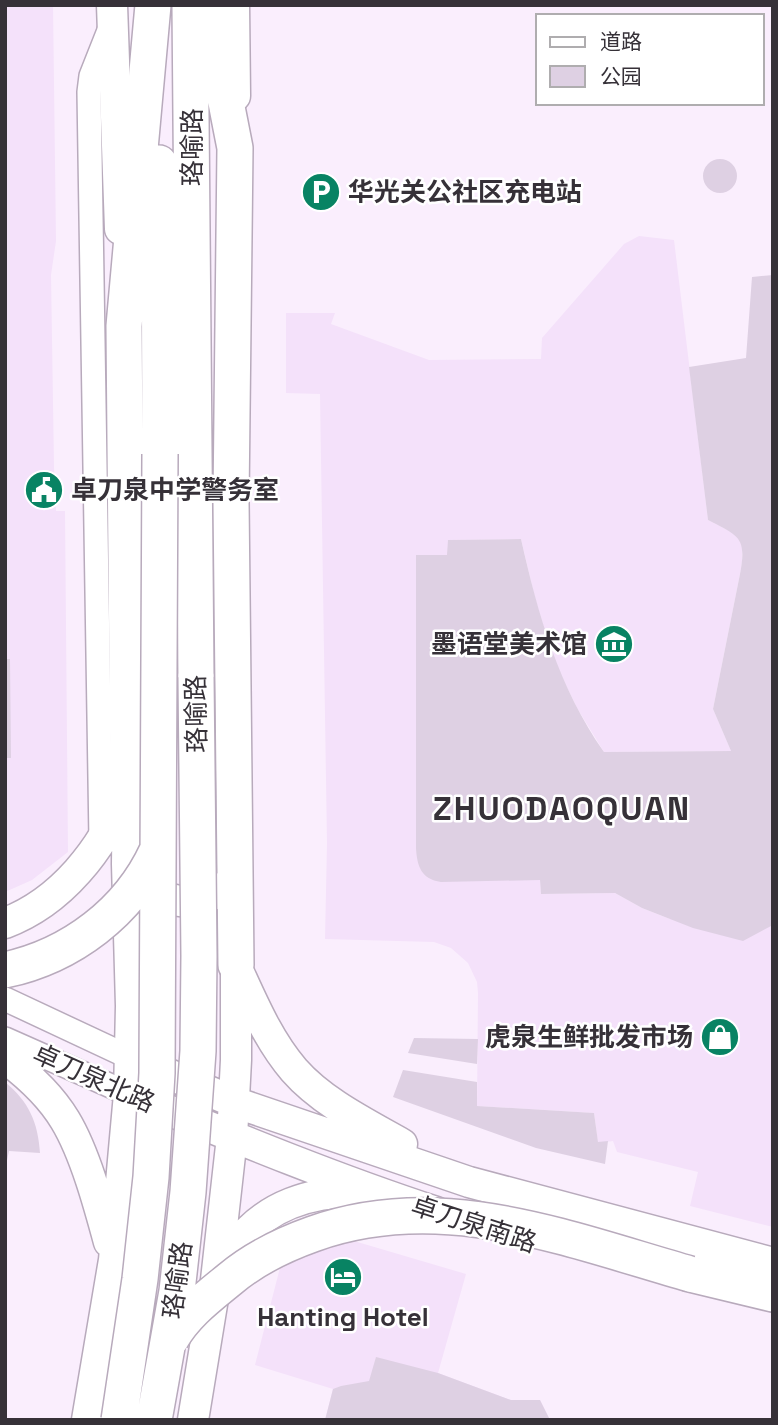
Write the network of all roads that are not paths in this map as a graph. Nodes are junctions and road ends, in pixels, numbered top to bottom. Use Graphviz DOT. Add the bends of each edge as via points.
graph roads {
  1 [pos="153,5"];
  2 [pos="159,5"];
  3 [pos="190,5"];
  4 [pos="207,5"];
  5 [pos="234,5"];
  6 [pos="112,14"];
  7 [pos="235,148"];
  8 [pos="124,327"];
  9 [pos="196,677"];
  10 [pos="128,785"];
  11 [pos="101,842"];
  12 [pos="127,864"];
  13 [pos="236,878"];
  14 [pos="5,923"];
  15 [pos="236,965"];
  16 [pos="5,970"];
  17 [pos="5,999"];
  18 [pos="5,1039"];
  19 [pos="5,1058"];
  20 [pos="131,1058"];
  21 [pos="180,1078"];
  22 [pos="129,1094"];
  23 [pos="234,1102"];
  24 [pos="182,1116"];
  25 [pos="232,1137"];
  26 [pos="469,1182"];
  27 [pos="377,1192"];
  28 [pos="114,1261"];
  29 [pos="773,1263"];
  30 [pos="216,1280"];
  31 [pos="773,1294"];
  32 [pos="773,1310"];
  33 [pos="87,1420"];
  34 [pos="112,1420"];
  35 [pos="119,1420"];
  36 [pos="133,1420"];
  37 [pos="152,1420"];
  38 [pos="193,1420"];
  1 -- 8 [label="highway"];
  2 -- 35 [label="highway, 珞喻路, bridge" via="157,1073 140,1279"];
  3 -- 9 [label="highway, 珞喻路"];
  4 -- 7 [label="highway"];
  5 -- 7 [label="main road"];
  6 -- 8 [label="main road"];
  6 -- 11 [label="street" via="89,92"];
  7 -- 13 [label="highway" via="231,501"];
  8 -- 10 [label="highway"];
  9 -- 16 [label="highway, bridge" via="184,719 173,809 149,869 117,909 85,936 50,956"];
  9 -- 37 [label="highway, 珞喻路, bridge" via="198,1051 177,1291"];
  10 -- 11 [label="main road"];
  10 -- 12 [label="main road"];
  11 -- 14 [label="main road" via="51,897"];
  12 -- 13 [label="main road" via="149,888 179,901 202,900"];
  12 -- 20 [label="main road"];
  13 -- 15 [label="highway"];
  15 -- 23 [label="main road"];
  15 -- 26 [label="main road" via="275,1045 310,1086 369,1126"];
  17 -- 20 [label="street, 卓刀泉北路"];
  18 -- 22 [label="street, 卓刀泉北路"];
  19 -- 28 [label="main road" via="36,1084 65,1120 89,1178"];
  20 -- 21 [label="main road, 卓刀泉北路"];
  20 -- 22 [label="main road"];
  21 -- 23 [label="main road, 卓刀泉南路"];
  22 -- 24 [label="main road, 卓刀泉北路"];
  22 -- 28 [label="main road"];
  23 -- 25 [label="main road"];
  23 -- 26 [label="main road, 卓刀泉南路"];
  24 -- 25 [label="main road, 卓刀泉南路"];
  25 -- 27 [label="main road, 卓刀泉南路"];
  25 -- 30 [label="main road"];
  26 -- 29 [label="main road, 卓刀泉南路"];
  27 -- 30 [label="main road" via="318,1195 266,1215 236,1247"];
  27 -- 32 [label="main road, 卓刀泉南路" via="513,1237"];
  28 -- 33 [label="main road"];
  30 -- 38 [label="main road"];
  31 -- 36 [label="highway, bridge" via="483,1220 446,1215 363,1220 274,1250 197,1306 162,1354"];
  34 -- 37 [label="main road"];
}
